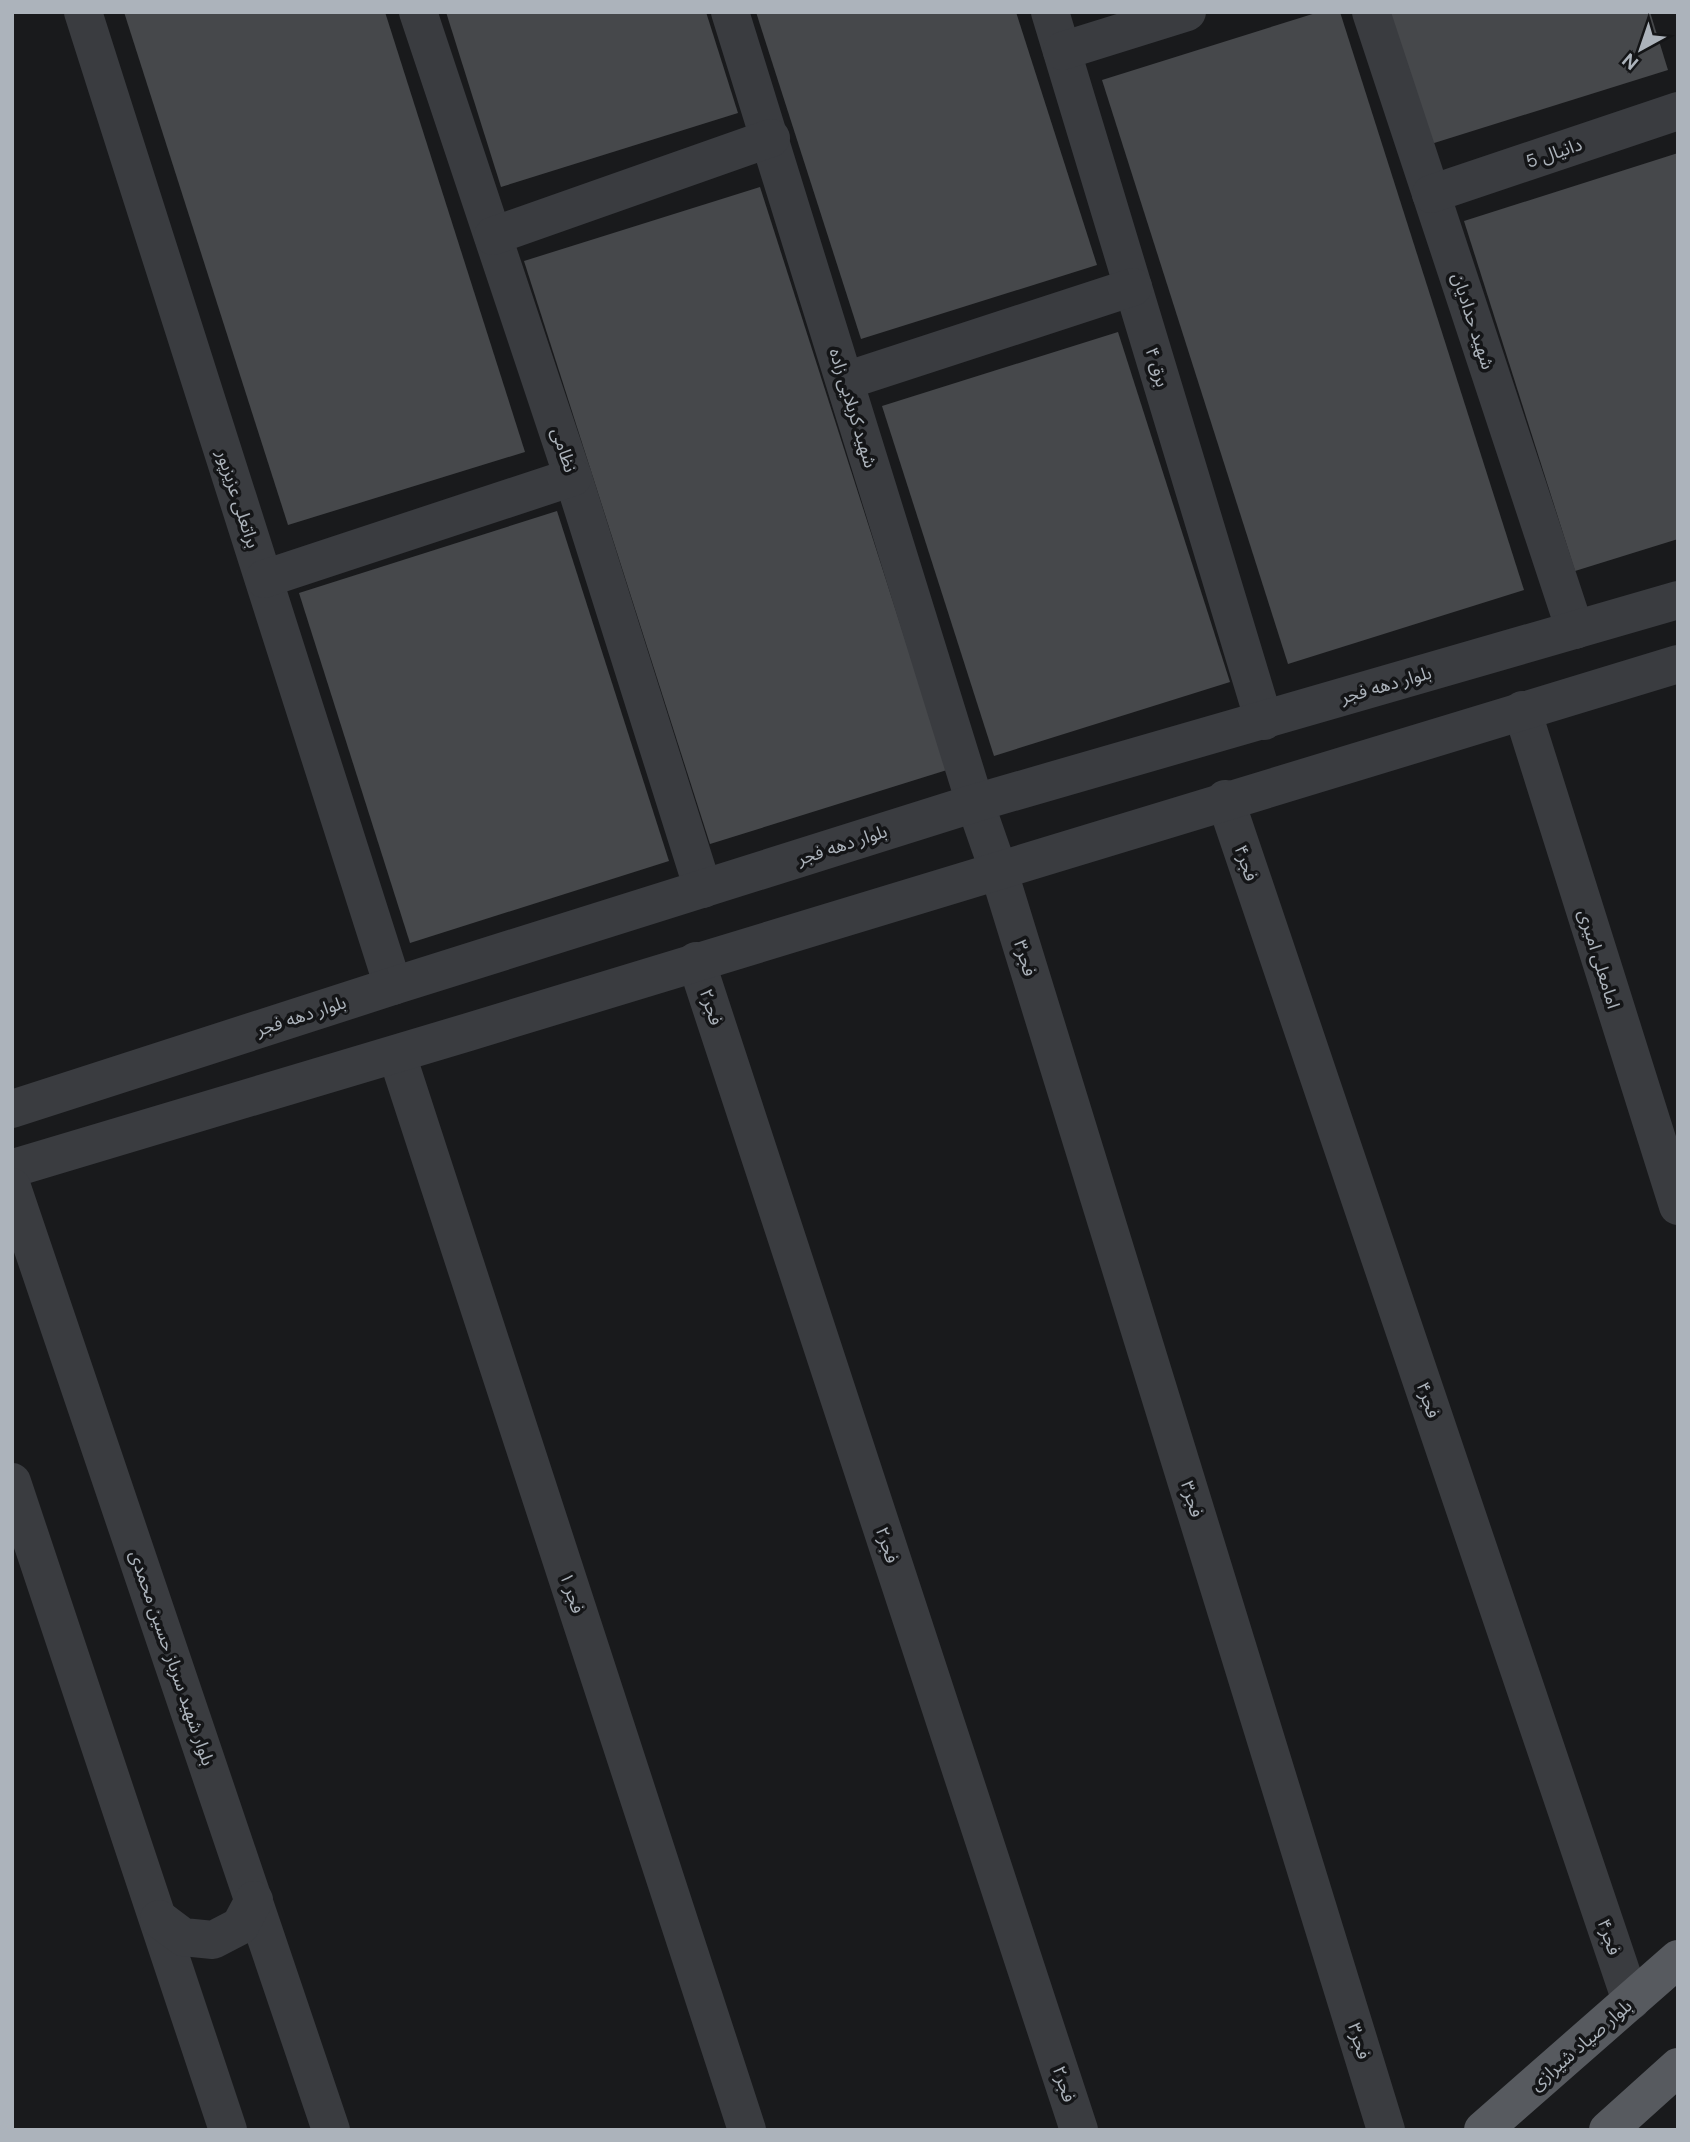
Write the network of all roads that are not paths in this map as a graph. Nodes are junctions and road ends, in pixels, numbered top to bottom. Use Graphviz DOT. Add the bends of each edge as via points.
graph roads {
  1 [pos="83,12"];
  2 [pos="418,12"];
  3 [pos="730,12"];
  4 [pos="1050,12"];
  5 [pos="1187,12"];
  6 [pos="1371,12"];
  7 [pos="1062,51"];
  8 [pos="1678,111"];
  9 [pos="771,138"];
  10 [pos="1431,194"];
  11 [pos="493,236"];
  12 [pos="1132,287"];
  13 [pos="845,381"];
  14 [pos="573,477"];
  15 [pos="264,579"];
  16 [pos="1678,600"];
  17 [pos="1575,630"];
  18 [pos="1678,664"];
  19 [pos="1522,710"];
  20 [pos="1264,721"];
  21 [pos="1225,799"];
  22 [pos="975,803"];
  23 [pos="998,869"];
  24 [pos="703,889"];
  25 [pos="696,961"];
  26 [pos="393,986"];
  27 [pos="397,1055"];
  28 [pos="12,1109"];
  29 [pos="1671,1165"];
  30 [pos="14,1170"];
  31 [pos="1678,1206"];
  32 [pos="14,1495"];
  33 [pos="254,1900"];
  34 [pos="159,1919"];
  35 [pos="1678,1959"];
  36 [pos="1631,2001"];
  37 [pos="1678,2067"];
  38 [pos="228,2130"];
  39 [pos="331,2130"];
  40 [pos="747,2130"];
  41 [pos="1079,2130"];
  42 [pos="1386,2130"];
  43 [pos="1483,2130"];
  44 [pos="1608,2130"];
  1 -- 15 [label="street, براتعلی عزیزپور"];
  2 -- 11 [label="street, نظامی"];
  3 -- 9 [label="street, شهید کربلایی زاده"];
  4 -- 7 [label="street, برق ۴"];
  5 -- 7 [label="street"];
  6 -- 10 [label="street, شهید حدادیان"];
  7 -- 12 [label="street, برق ۴"];
  8 -- 10 [label="street, دانیال 5"];
  9 -- 11 [label="street"];
  9 -- 13 [label="street, شهید کربلایی زاده"];
  10 -- 17 [label="street, شهید حدادیان"];
  11 -- 14 [label="street, نظامی"];
  12 -- 13 [label="street"];
  12 -- 20 [label="street, برق ۴"];
  13 -- 22 [label="street, شهید کربلایی زاده"];
  14 -- 15 [label="street"];
  14 -- 24 [label="street, نظامی"];
  15 -- 26 [label="street, براتعلی عزیزپور"];
  16 -- 17 [label="street, بلوار دهه فجر"];
  17 -- 20 [label="street, بلوار دهه فجر"];
  18 -- 19 [label="street"];
  19 -- 21 [label="street"];
  19 -- 29 [label="street, امامعلی امیری"];
  20 -- 22 [label="street, بلوار دهه فجر"];
  21 -- 23 [label="street"];
  21 -- 36 [label="street, فجر۴"];
  22 -- 23 [label="street, شهید کربلایی زاده"];
  22 -- 24 [label="street, بلوار دهه فجر"];
  23 -- 25 [label="street"];
  23 -- 42 [label="street, فجر۳"];
  24 -- 26 [label="street, بلوار دهه فجر"];
  25 -- 27 [label="street"];
  25 -- 41 [label="street, فجر۲"];
  26 -- 28 [label="street, بلوار دهه فجر"];
  27 -- 30 [label="street"];
  27 -- 40 [label="street, فجر ۱"];
  29 -- 31 [label="street, امامعلی امیری"];
  30 -- 33 [label="street, بلوار شهید سرباز حسین محمدی"];
  32 -- 34 [label="street"];
  33 -- 34 [label="street" via="240,1926 213,1940 183,1937"];
  33 -- 39 [label="street, بلوار شهید سرباز حسین محمدی"];
  34 -- 38 [label="street"];
  35 -- 36 [label="main road, بلوار صیاد شیرازی"];
  36 -- 43 [label="main road, بلوار صیاد شیرازی"];
  37 -- 44 [label="main road"];
}
